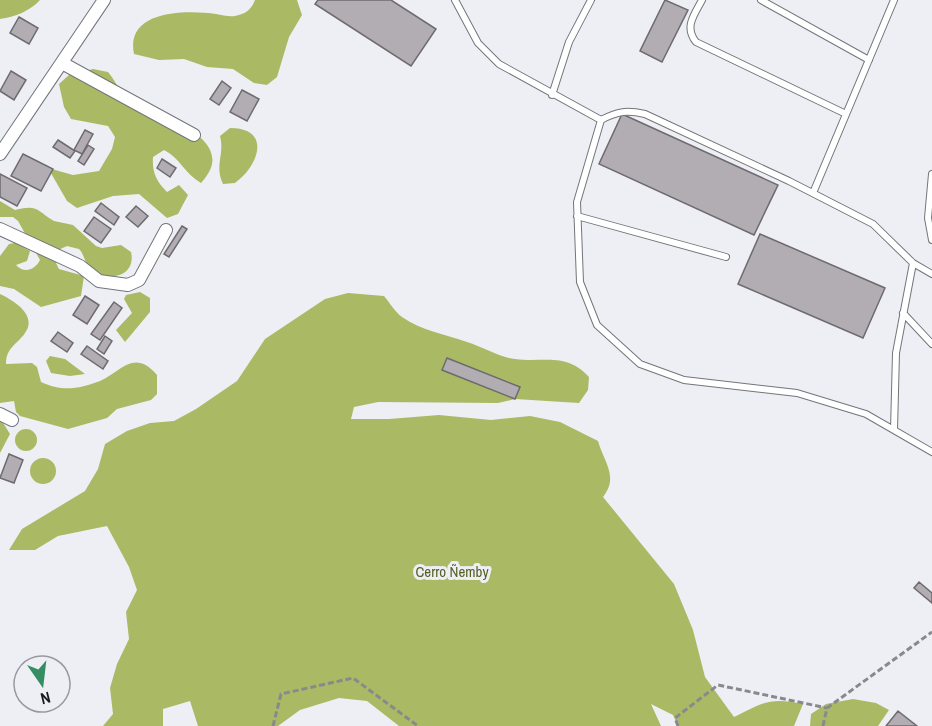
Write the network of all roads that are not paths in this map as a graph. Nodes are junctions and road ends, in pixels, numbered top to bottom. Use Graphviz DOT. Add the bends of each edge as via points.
graph roads {
  1 [pos="104,0"];
  2 [pos="455,0"];
  3 [pos="591,0"];
  4 [pos="702,0"];
  5 [pos="761,0"];
  6 [pos="894,0"];
  7 [pos="869,60"];
  8 [pos="62,63"];
  9 [pos="552,95"];
  10 [pos="846,114"];
  11 [pos="602,120"];
  12 [pos="194,135"];
  13 [pos="0,154"];
  14 [pos="932,174"];
  15 [pos="931,183"];
  16 [pos="813,194"];
  17 [pos="577,216"];
  18 [pos="0,229"];
  19 [pos="166,230"];
  20 [pos="932,240"];
  21 [pos="726,257"];
  22 [pos="913,263"];
  23 [pos="932,274"];
  24 [pos="903,313"];
  25 [pos="932,344"];
  26 [pos="0,414"];
  27 [pos="12,420"];
  28 [pos="894,430"];
  29 [pos="932,452"];
  1 -- 8 [label="street"];
  2 -- 9 [label="lane" via="478,43 499,64"];
  3 -- 9 [label="lane" via="569,42"];
  4 -- 10 [label="lane" via="689,28 696,42"];
  5 -- 7 [label="lane"];
  6 -- 7 [label="lane"];
  7 -- 10 [label="lane"];
  8 -- 12 [label="street"];
  8 -- 13 [label="street"];
  9 -- 11 [label="lane"];
  10 -- 16 [label="lane"];
  11 -- 16 [label="lane" via="626,110 645,114"];
  11 -- 17 [label="lane" via="577,202"];
  14 -- 15 [label="lane"];
  15 -- 20 [label="lane" via="928,218"];
  16 -- 22 [label="lane" via="873,224"];
  17 -- 21 [label="lane"];
  17 -- 28 [label="lane" via="580,282 597,325 640,363 684,380 797,393 866,414"];
  18 -- 19 [label="street" via="80,266 99,281 128,285 139,280"];
  22 -- 23 [label="lane"];
  22 -- 24 [label="lane"];
  24 -- 25 [label="lane"];
  24 -- 28 [label="lane" via="896,353"];
  26 -- 27 [label="street"];
  28 -- 29 [label="lane"];
}
